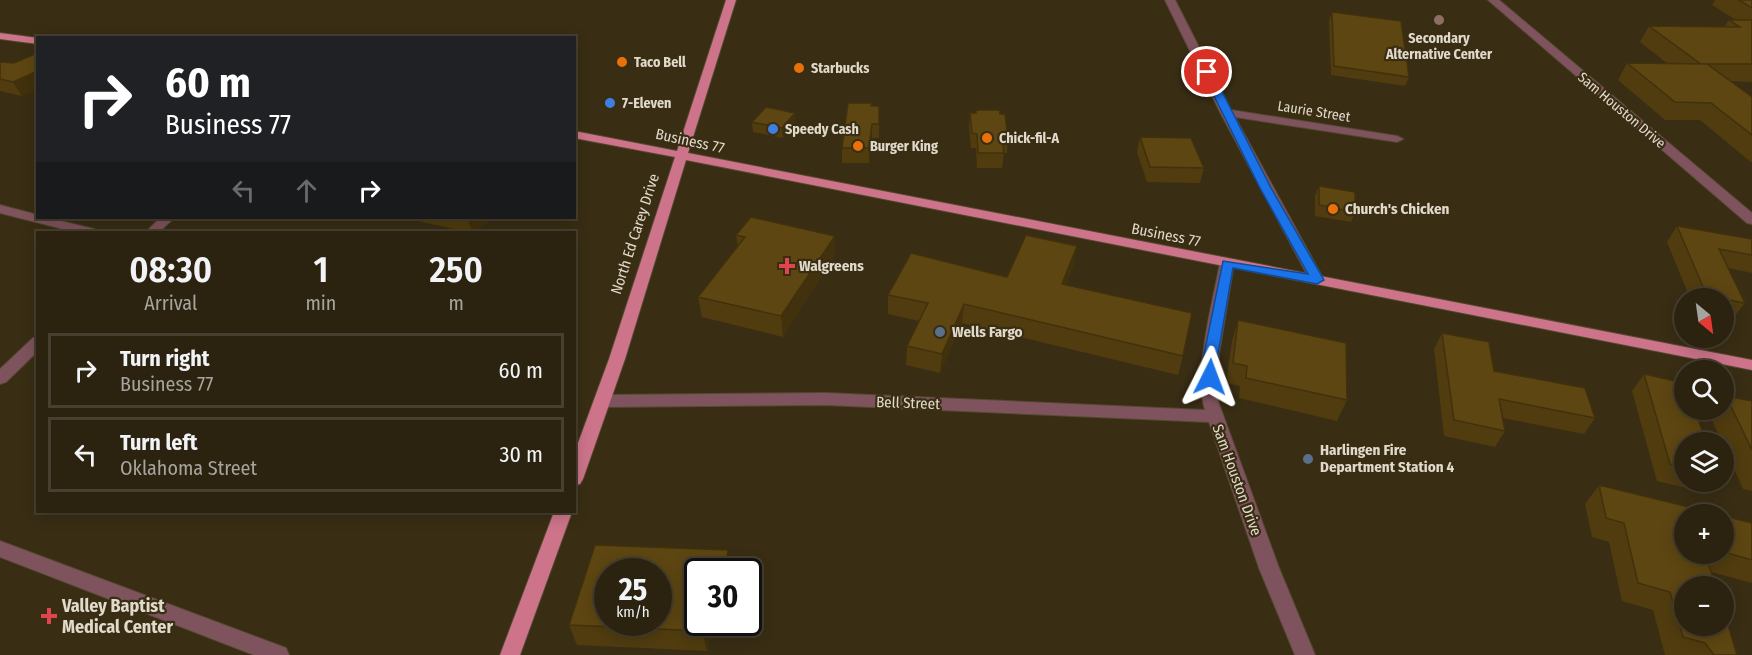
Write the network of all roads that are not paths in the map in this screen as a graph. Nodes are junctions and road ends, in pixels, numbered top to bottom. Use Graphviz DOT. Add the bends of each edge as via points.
graph roads {
  1 [pos="730,0"];
  2 [pos="1170,0"];
  3 [pos="1492,0"];
  4 [pos="0,36"];
  5 [pos="36,41"];
  6 [pos="1226,112"];
  7 [pos="576,134"];
  8 [pos="1397,139"];
  9 [pos="680,156"];
  10 [pos="0,209"];
  11 [pos="36,218"];
  12 [pos="39,219"];
  13 [pos="166,219"];
  14 [pos="1752,220"];
  15 [pos="85,231"];
  16 [pos="153,231"];
  17 [pos="1227,263"];
  18 [pos="1317,280"];
  19 [pos="36,344"];
  20 [pos="1752,365"];
  21 [pos="0,378"];
  22 [pos="602,401"];
  23 [pos="1214,416"];
  24 [pos="576,473"];
  25 [pos="563,513"];
  26 [pos="0,549"];
  27 [pos="279,655"];
  28 [pos="510,655"];
  29 [pos="1305,655"];
  1 -- 9 [label="main road, North Ed Carey Drive"];
  2 -- 6 [label="street"];
  3 -- 14 [label="street, Sam Houston Drive"];
  4 -- 5 [label="main road"];
  6 -- 8 [label="street, Laurie Street"];
  6 -- 18 [label="street"];
  7 -- 9 [label="main road, Business 77"];
  9 -- 17 [label="main road, Business 77"];
  9 -- 22 [label="main road, North Ed Carey Drive"];
  10 -- 11 [label="street"];
  12 -- 15 [label="street"];
  13 -- 16 [label="street"];
  17 -- 18 [label="main road, Business 77"];
  17 -- 23 [label="street, Sam Houston Drive" via="1211,354 1210,400"];
  18 -- 20 [label="main road, Business 77"];
  19 -- 21 [label="street"];
  22 -- 23 [label="street, Bell Street" via="826,399"];
  22 -- 24 [label="main road, North Ed Carey Drive"];
  23 -- 29 [label="street, Sam Houston Drive"];
  25 -- 28 [label="main road"];
  26 -- 27 [label="street"];
}
